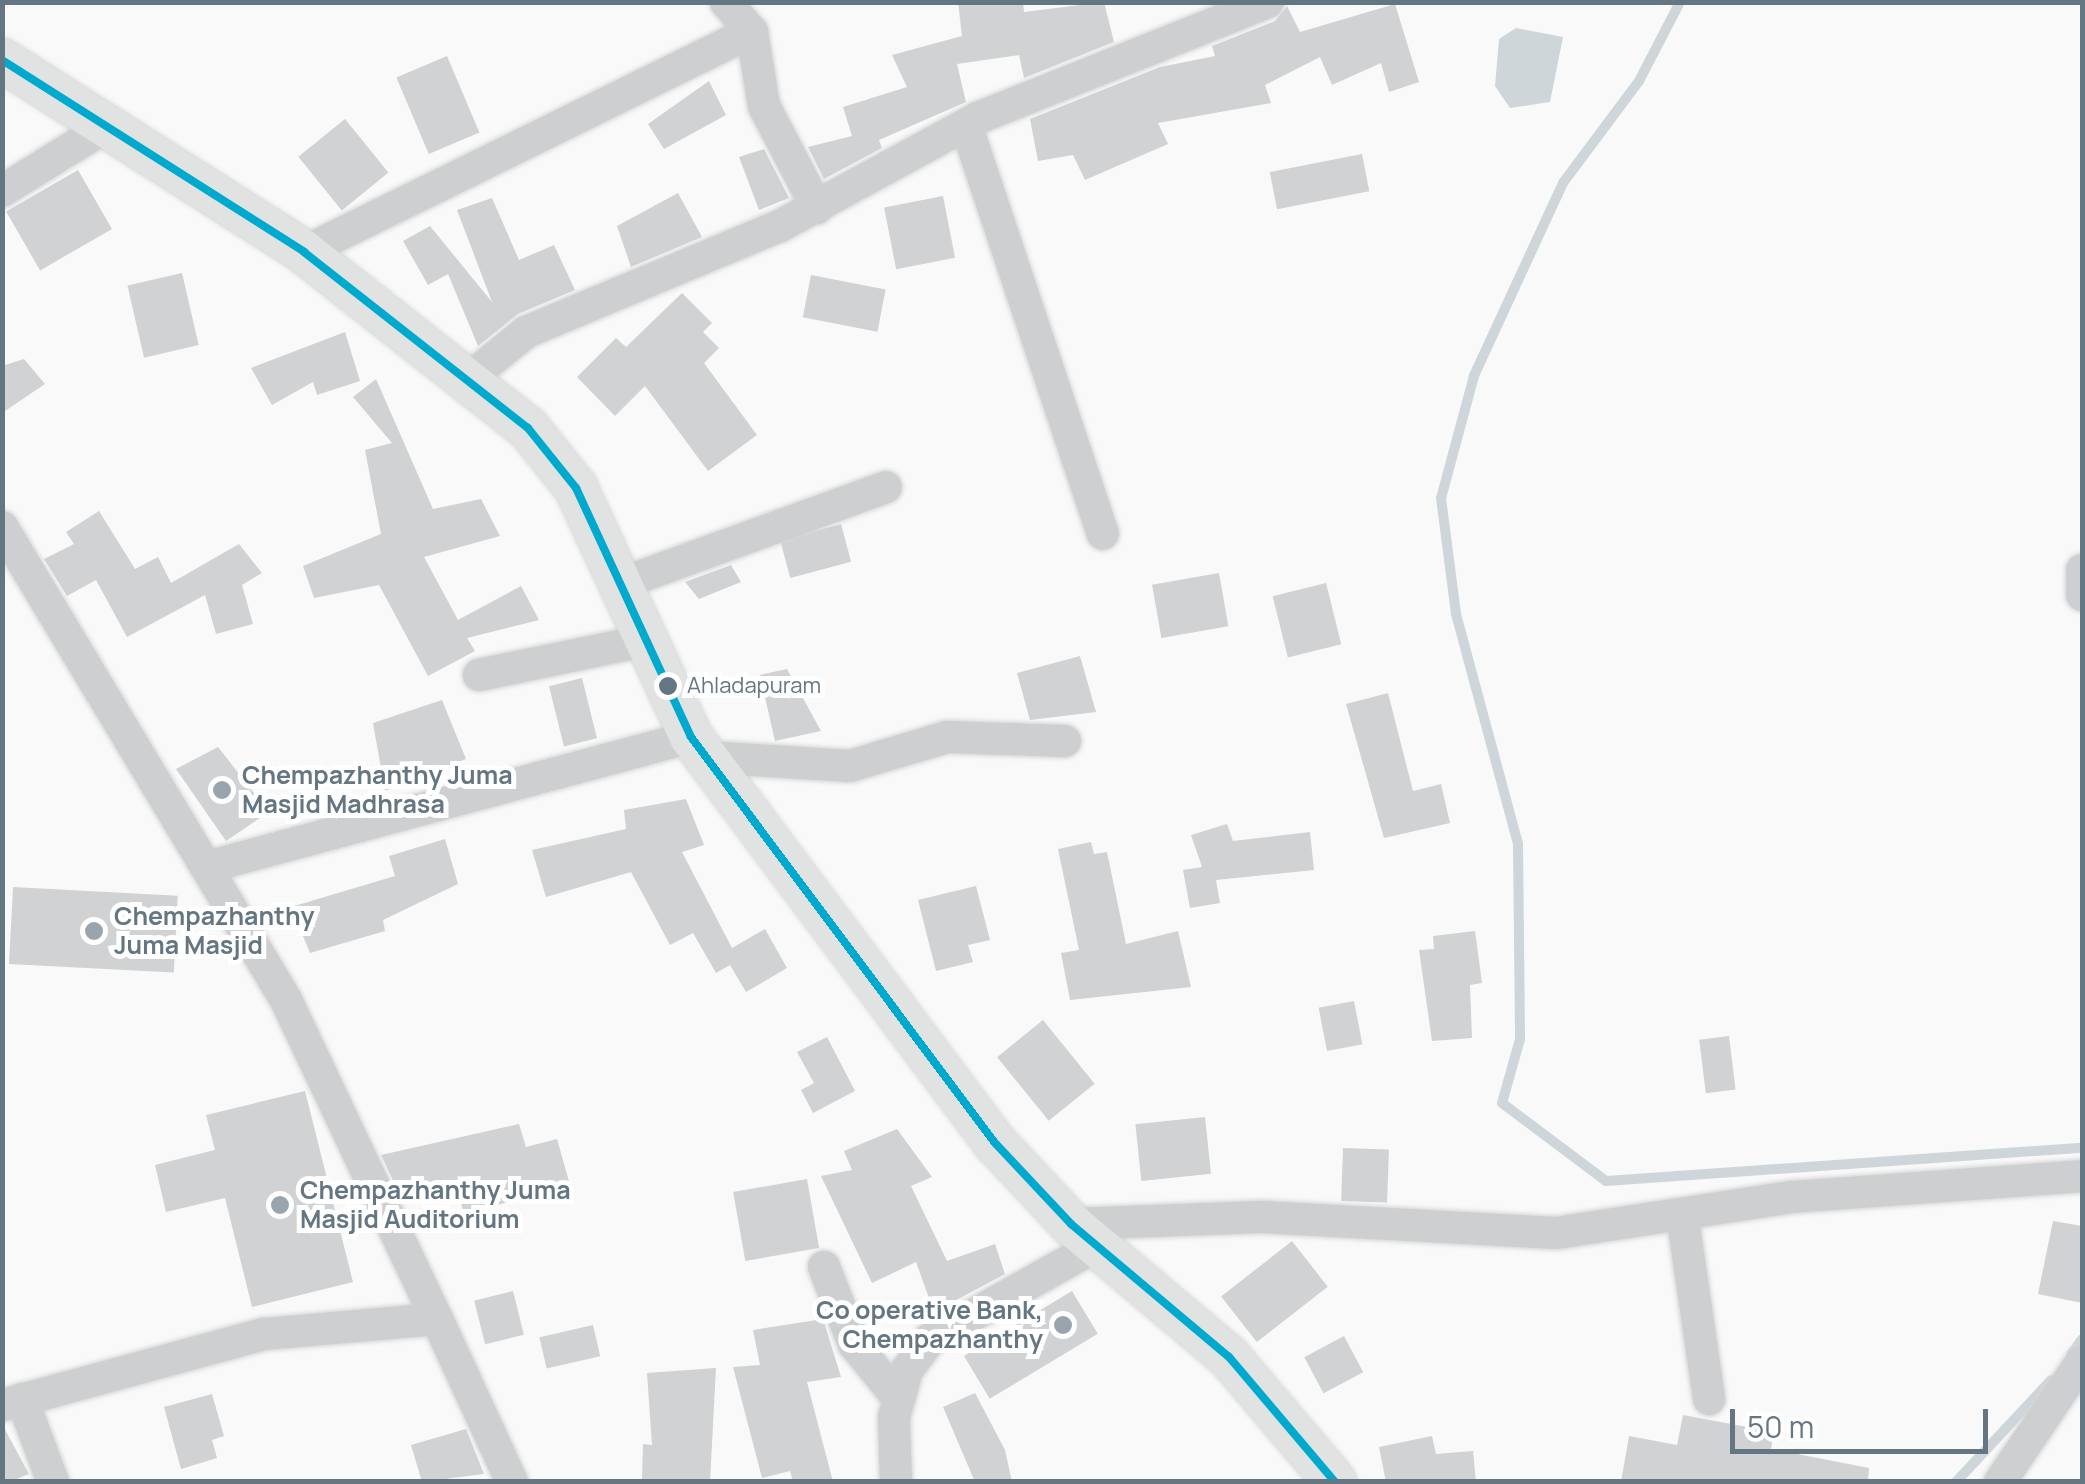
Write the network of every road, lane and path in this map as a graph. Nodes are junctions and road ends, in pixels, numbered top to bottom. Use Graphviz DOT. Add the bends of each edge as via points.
graph roads {
  1 [pos="726,2"];
  2 [pos="1268,2"];
  3 [pos="752,32"];
  4 [pos="2,60"];
  5 [pos="110,124"];
  6 [pos="966,125"];
  7 [pos="2,191"];
  8 [pos="817,208"];
  9 [pos="304,252"];
  10 [pos="467,380"];
  11 [pos="886,486"];
  12 [pos="1103,534"];
  13 [pos="8,545"];
  14 [pos="2082,570"];
  15 [pos="618,586"];
  16 [pos="2082,594"];
  17 [pos="643,641"];
  18 [pos="478,675"];
  19 [pos="1065,741"];
  20 [pos="698,747"];
  21 [pos="207,867"];
  22 [pos="2082,1176"];
  23 [pos="1684,1220"];
  24 [pos="1084,1235"];
  25 [pos="824,1267"];
  26 [pos="437,1319"];
  27 [pos="2082,1360"];
  28 [pos="1709,1398"];
  29 [pos="899,1399"];
  30 [pos="12,1402"];
  31 [pos="52,1482"];
  32 [pos="512,1482"];
  33 [pos="896,1482"];
  34 [pos="1336,1482"];
  35 [pos="2000,1482"];
  1 -- 3 [label="street"];
  2 -- 6 [label="street"];
  3 -- 8 [label="street" via="764,106"];
  3 -- 9 [label="street"];
  4 -- 5 [label="main road"];
  5 -- 7 [label="street"];
  5 -- 9 [label="main road"];
  6 -- 8 [label="street"];
  6 -- 12 [label="street"];
  8 -- 10 [label="street" via="526,332"];
  9 -- 10 [label="main road"];
  10 -- 15 [label="main road" via="528,428 576,488"];
  11 -- 15 [label="street"];
  13 -- 21 [label="street"];
  14 -- 16 [label="street"];
  15 -- 17 [label="main road"];
  17 -- 18 [label="street"];
  17 -- 20 [label="main road"];
  19 -- 20 [label="street" via="946,738 850,766"];
  20 -- 21 [label="street"];
  20 -- 24 [label="main road" via="995,1143"];
  21 -- 26 [label="street" via="286,1000"];
  22 -- 23 [label="street" via="1792,1197"];
  23 -- 24 [label="street" via="1451,1234 1262,1218"];
  23 -- 28 [label="street"];
  24 -- 29 [label="street" via="930,1339"];
  24 -- 34 [label="main road" via="1229,1357"];
  25 -- 29 [label="street" via="854,1344"];
  26 -- 30 [label="street" via="264,1334"];
  26 -- 32 [label="street"];
  27 -- 35 [label="street"];
  29 -- 33 [label="street"];
  30 -- 31 [label="street"];
}
